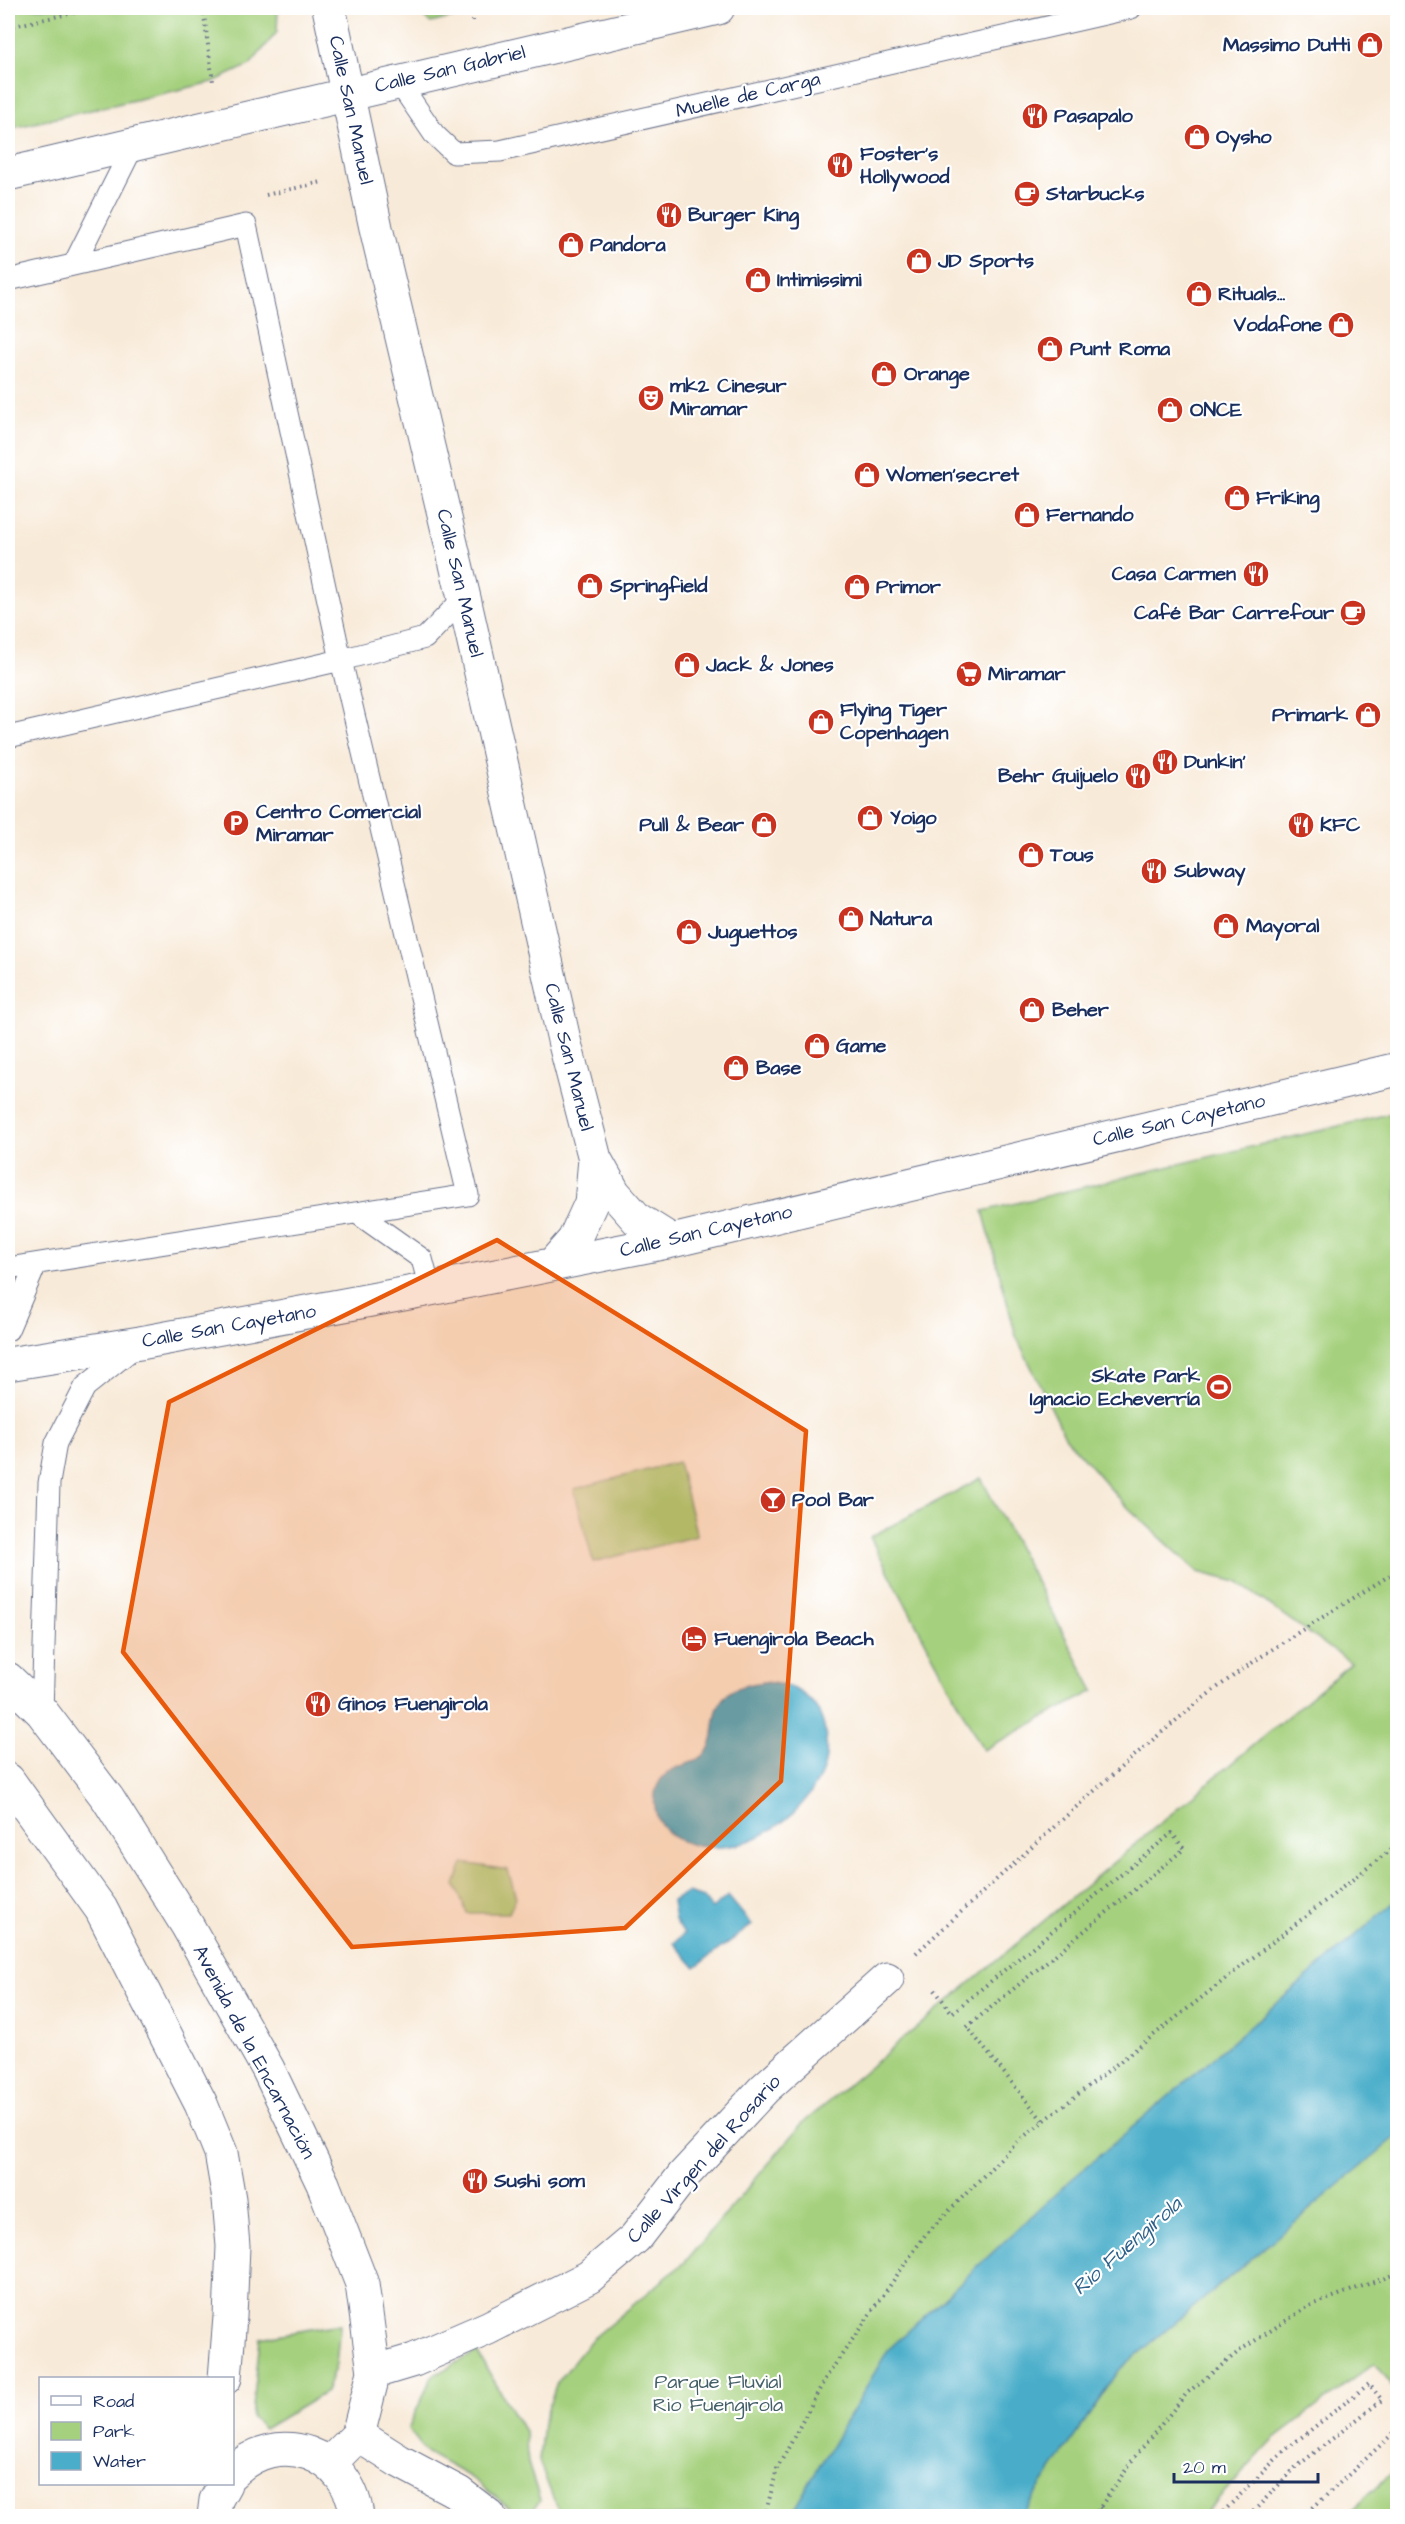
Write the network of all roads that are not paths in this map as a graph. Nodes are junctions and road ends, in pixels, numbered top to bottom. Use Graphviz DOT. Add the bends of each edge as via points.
graph roads {
  1 [pos="328,8"];
  2 [pos="718,8"];
  3 [pos="1131,8"];
  4 [pos="398,81"];
  5 [pos="348,93"];
  6 [pos="134,144"];
  7 [pos="8,174"];
  8 [pos="74,264"];
  9 [pos="8,280"];
  10 [pos="464,598"];
  11 [pos="341,660"];
  12 [pos="8,736"];
  13 [pos="1398,1069"];
  14 [pos="595,1159"];
  15 [pos="357,1212"];
  16 [pos="672,1240"];
  17 [pos="36,1264"];
  18 [pos="554,1264"];
  19 [pos="8,1268"];
  20 [pos="430,1289"];
  21 [pos="8,1330"];
  22 [pos="140,1343"];
  23 [pos="8,1364"];
  24 [pos="8,1679"];
  25 [pos="42,1712"];
  26 [pos="8,1780"];
  27 [pos="887,1979"];
  28 [pos="374,2372"];
  29 [pos="225,2377"];
  30 [pos="358,2435"];
  31 [pos="329,2463"];
  32 [pos="234,2474"];
  33 [pos="357,2517"];
  34 [pos="489,2517"];
  1 -- 5 [label="street, Calle San Manuel"];
  2 -- 4 [label="street, Calle San Gabriel"];
  3 -- 4 [label="lane, Muelle de Carga" via="500,151 454,153 434,134"];
  4 -- 5 [label="street, Calle San Gabriel"];
  5 -- 6 [label="street, Calle San Gabriel"];
  5 -- 10 [label="street, Calle San Manuel"];
  6 -- 7 [label="street, Calle San Gabriel"];
  6 -- 8 [label="lane"];
  8 -- 9 [label="lane"];
  8 -- 11 [label="lane" via="246,225"];
  10 -- 11 [label="lane" via="425,638"];
  10 -- 14 [label="street, Calle San Manuel" via="564,1040"];
  11 -- 12 [label="lane"];
  11 -- 15 [label="lane" via="468,1195"];
  13 -- 16 [label="street, Calle San Cayetano"];
  14 -- 16 [label="street, Calle San Manuel" via="614,1193 637,1219"];
  14 -- 18 [label="street, Calle San Manuel" via="591,1203 574,1240"];
  15 -- 17 [label="lane"];
  15 -- 20 [label="lane" via="422,1259"];
  16 -- 18 [label="street, Calle San Cayetano"];
  17 -- 19 [label="lane"];
  17 -- 21 [label="lane"];
  18 -- 20 [label="street, Calle San Cayetano"];
  20 -- 22 [label="street, Calle San Cayetano"];
  22 -- 23 [label="street, Calle San Cayetano"];
  22 -- 25 [label="lane" via="85,1387 56,1443 49,1484"];
  24 -- 25 [label="street, Avenida de la Encarnación"];
  25 -- 28 [label="street, Avenida de la Encarnación" via="108,1800 187,1925 268,2069 323,2184 362,2284"];
  26 -- 29 [label="street" via="100,1909 201,2104 220,2153 233,2246"];
  27 -- 28 [label="street, Calle Virgen del Rosario" via="764,2089 683,2176 635,2238 589,2277 414,2361"];
  28 -- 30 [label="street, Avenida de la Encarnación"];
  30 -- 31 [label="street"];
  30 -- 34 [label="street" via="459,2493"];
  31 -- 32 [label="street" via="309,2452 286,2449 263,2452 242,2463"];
  31 -- 33 [label="street" via="347,2482 356,2501"];
}
